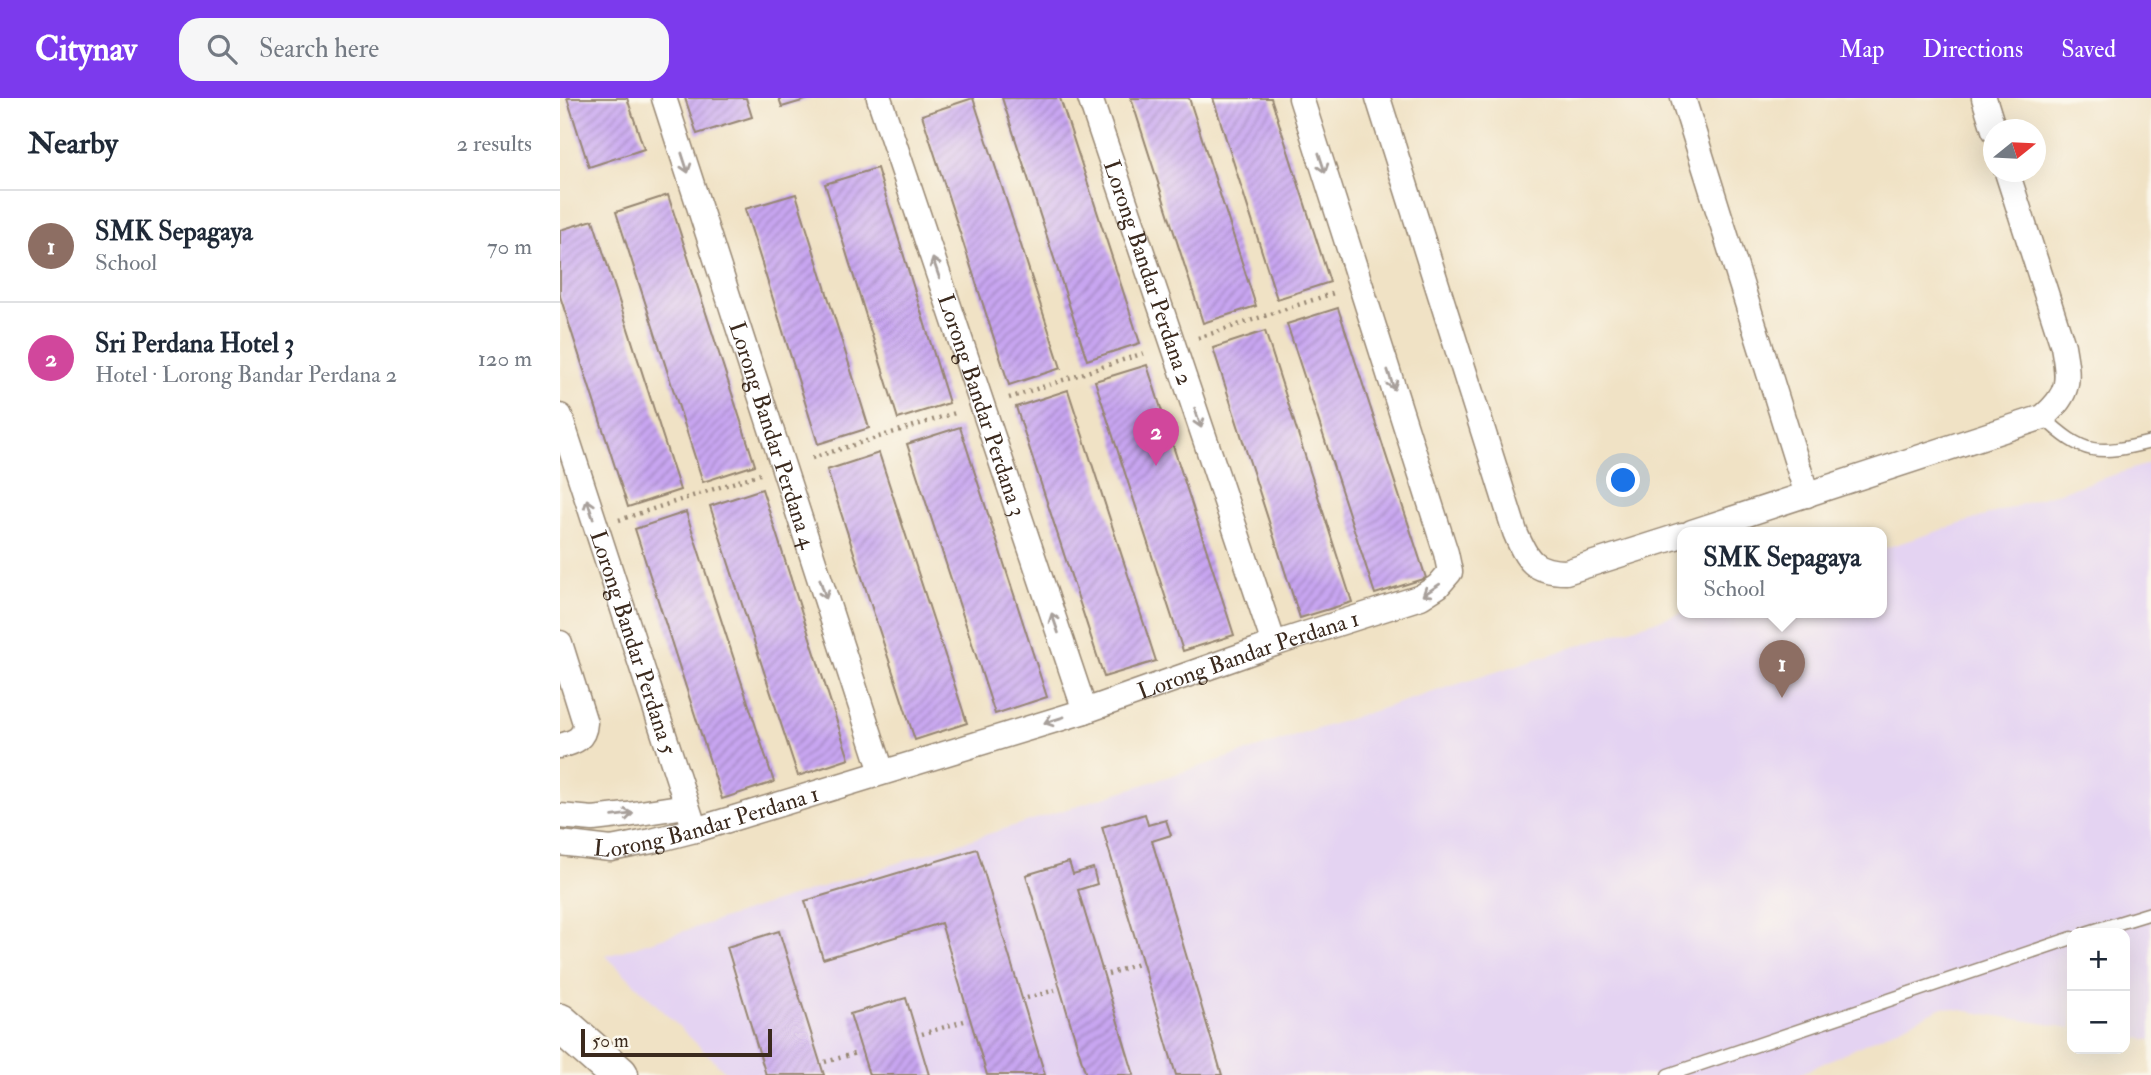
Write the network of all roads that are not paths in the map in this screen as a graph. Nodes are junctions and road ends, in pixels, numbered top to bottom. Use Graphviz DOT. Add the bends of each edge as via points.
graph roads {
  1 [pos="664,98"];
  2 [pos="879,98"];
  3 [pos="1090,98"];
  4 [pos="1301,98"];
  5 [pos="1378,98"];
  6 [pos="1682,98"];
  7 [pos="1984,98"];
  8 [pos="1991,119"];
  9 [pos="2010,182"];
  10 [pos="560,416"];
  11 [pos="2043,417"];
  12 [pos="2151,442"];
  13 [pos="1807,495"];
  14 [pos="1708,527"];
  15 [pos="1677,537"];
  16 [pos="560,643"];
  17 [pos="1274,644"];
  18 [pos="1085,711"];
  19 [pos="560,746"];
  20 [pos="882,772"];
  21 [pos="687,806"];
  22 [pos="560,816"];
  23 [pos="695,830"];
  24 [pos="560,843"];
  25 [pos="2151,913"];
  26 [pos="2102,928"];
  27 [pos="2067,940"];
  28 [pos="560,1023"];
  29 [pos="618,1075"];
  30 [pos="1668,1075"];
  1 -- 20 [label="street, Lorong Bandar Perdana 4, one-way"];
  18 -- 2 [label="street, Lorong Bandar Perdana 3, one-way"];
  3 -- 17 [label="street, Lorong Bandar Perdana 2, one-way"];
  4 -- 17 [label="street, Lorong Bandar Perdana 1, one-way" via="1450,572 1420,597"];
  5 -- 15 [label="street" via="1524,553 1549,572 1566,572"];
  6 -- 13 [label="street"];
  7 -- 8 [label="street"];
  9 -- 11 [label="street" via="2066,364 2067,388 2058,405"];
  21 -- 10 [label="street, Lorong Bandar Perdana 5, one-way"];
  11 -- 12 [label="lane" via="2076,443 2094,450 2114,451"];
  11 -- 13 [label="street"];
  13 -- 14 [label="street"];
  16 -- 19 [label="street" via="585,723 585,732 577,741"];
  17 -- 18 [label="street, Lorong Bandar Perdana 1"];
  18 -- 20 [label="street, Lorong Bandar Perdana 1, one-way"];
  20 -- 23 [label="street, Lorong Bandar Perdana 1"];
  22 -- 21 [label="street, one-way" via="593,819"];
  21 -- 23 [label="street, Lorong Bandar Perdana 5"];
  23 -- 24 [label="street, Lorong Bandar Perdana 1" via="611,849"];
  25 -- 26 [label="lane"];
  27 -- 30 [label="lane"];
  28 -- 29 [label="highway"];
}
